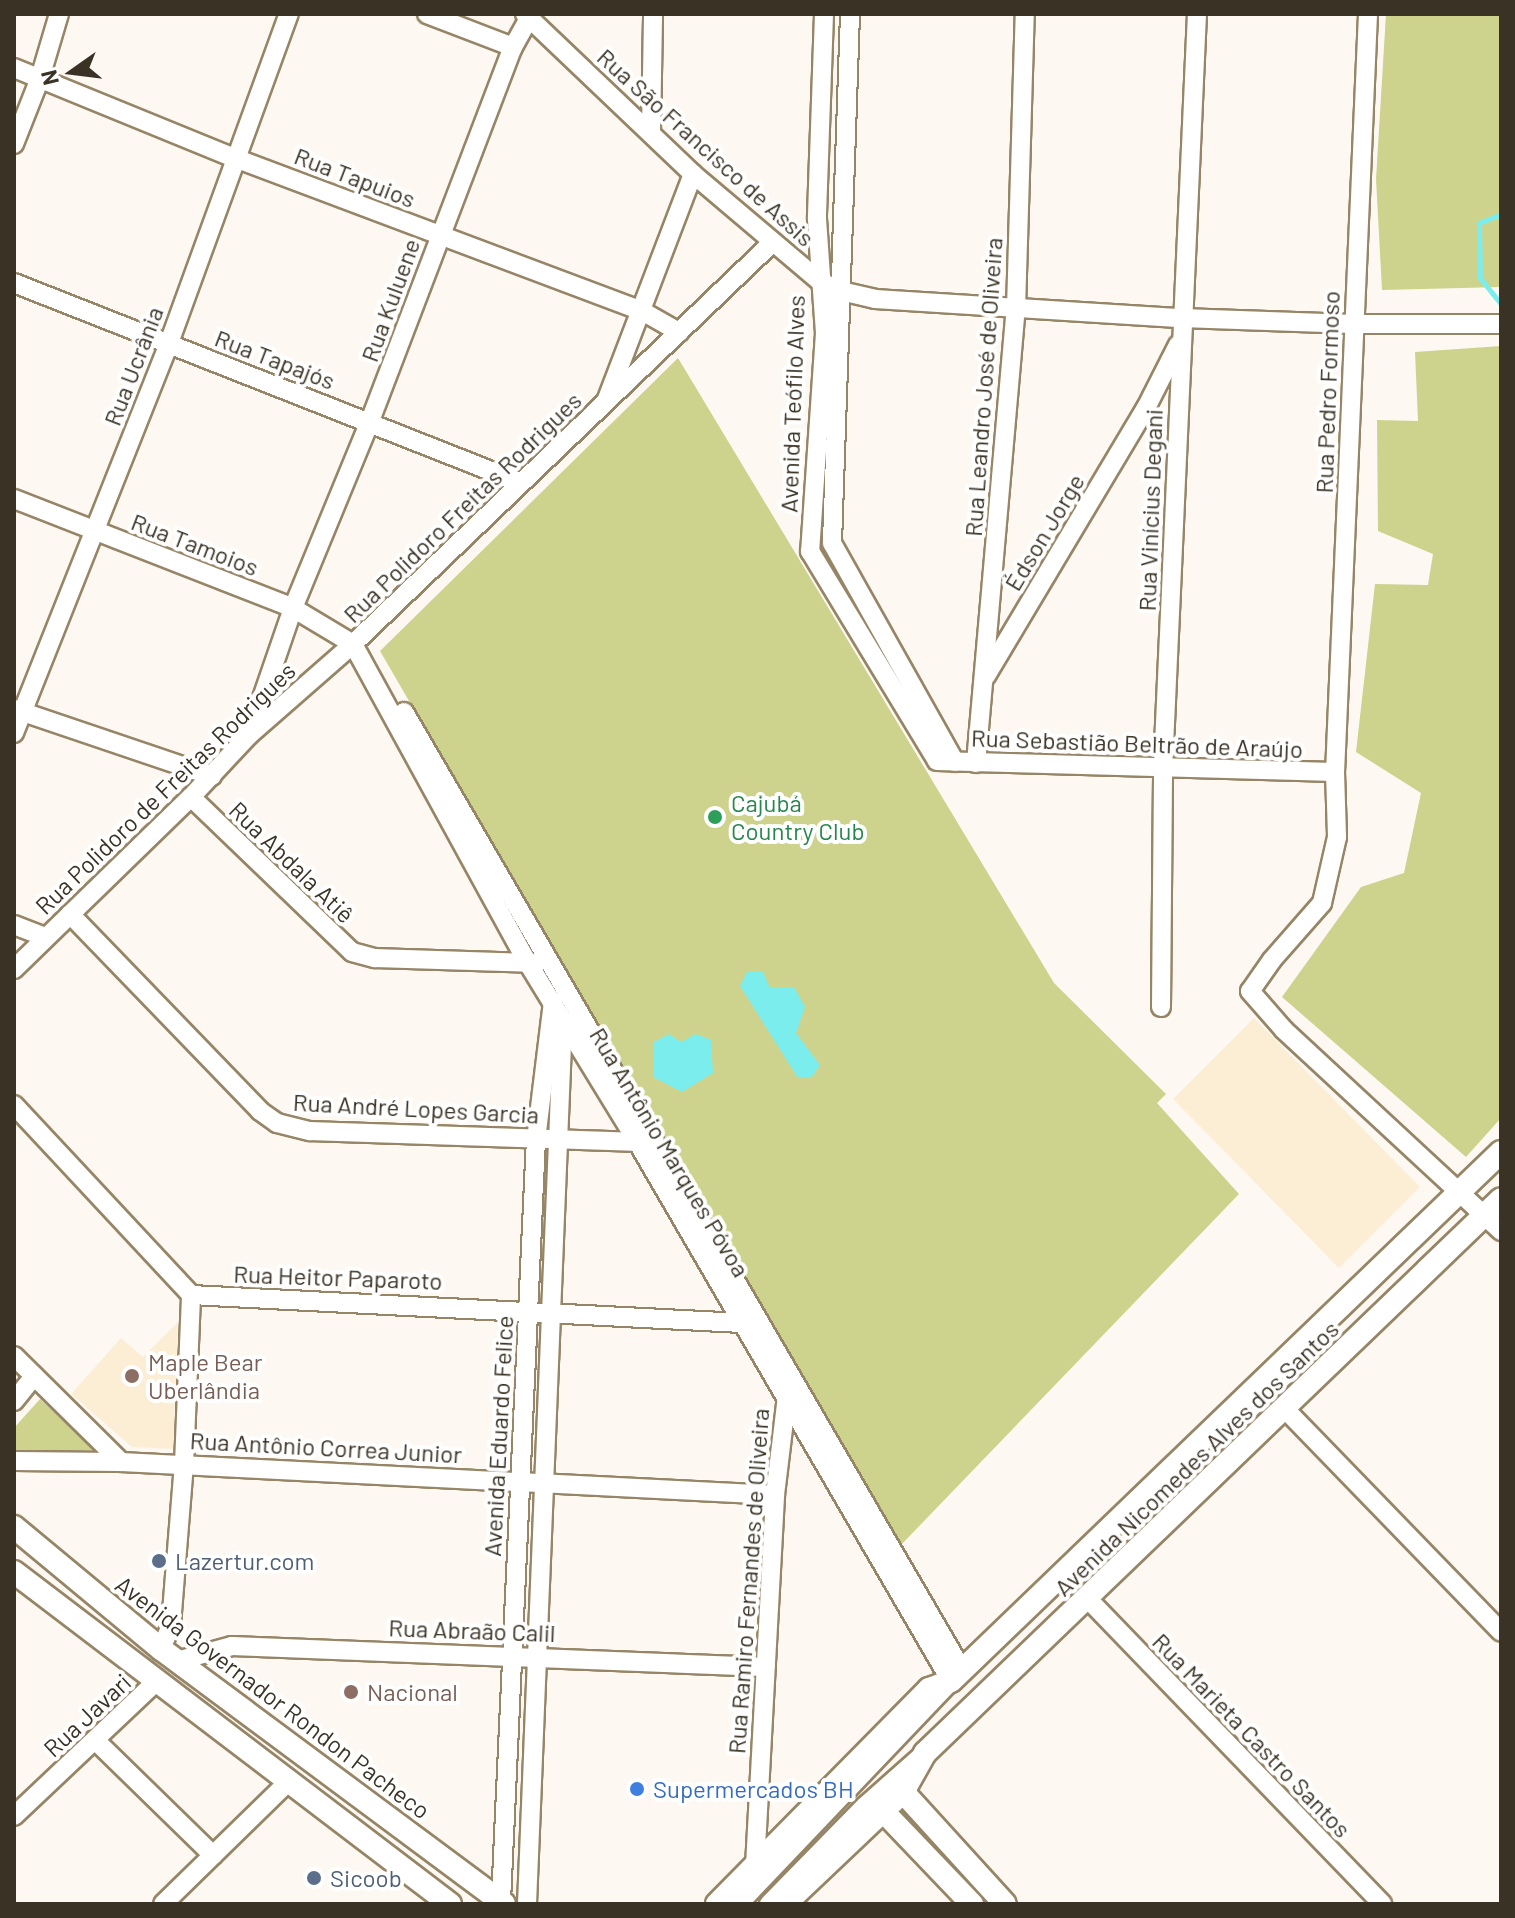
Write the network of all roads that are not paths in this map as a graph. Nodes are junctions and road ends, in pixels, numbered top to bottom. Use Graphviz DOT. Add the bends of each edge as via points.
graph roads {
  1 [pos="59,14"];
  2 [pos="289,14"];
  3 [pos="427,14"];
  4 [pos="653,14"];
  5 [pos="824,14"];
  6 [pos="850,14"];
  7 [pos="1025,14"];
  8 [pos="1197,14"];
  9 [pos="1368,14"];
  10 [pos="527,16"];
  11 [pos="513,47"];
  12 [pos="14,68"];
  13 [pos="40,78"];
  14 [pos="651,132"];
  15 [pos="14,144"];
  16 [pos="235,158"];
  17 [pos="693,174"];
  18 [pos="817,219"];
  19 [pos="846,224"];
  20 [pos="439,235"];
  21 [pos="773,242"];
  22 [pos="821,282"];
  23 [pos="14,283"];
  24 [pos="841,291"];
  25 [pos="1016,309"];
  26 [pos="642,311"];
  27 [pos="1181,318"];
  28 [pos="1354,324"];
  29 [pos="1497,324"];
  30 [pos="679,332"];
  31 [pos="1181,339"];
  32 [pos="169,343"];
  33 [pos="604,405"];
  34 [pos="370,421"];
  35 [pos="519,482"];
  36 [pos="813,494"];
  37 [pos="834,496"];
  38 [pos="14,499"];
  39 [pos="93,529"];
  40 [pos="832,543"];
  41 [pos="810,551"];
  42 [pos="293,608"];
  43 [pos="356,641"];
  44 [pos="983,680"];
  45 [pos="18,710"];
  46 [pos="14,733"];
  47 [pos="249,735"];
  48 [pos="946,762"];
  49 [pos="976,763"];
  50 [pos="1163,768"];
  51 [pos="1335,772"];
  52 [pos="212,776"];
  53 [pos="191,797"];
  54 [pos="70,914"];
  55 [pos="14,925"];
  56 [pos="45,937"];
  57 [pos="526,960"];
  58 [pos="14,969"];
  59 [pos="560,977"];
  60 [pos="1161,1007"];
  61 [pos="558,1011"];
  62 [pos="14,1105"];
  63 [pos="536,1140"];
  64 [pos="558,1140"];
  65 [pos="646,1142"];
  66 [pos="1501,1152"];
  67 [pos="1461,1191"];
  68 [pos="1496,1215"];
  69 [pos="191,1295"];
  70 [pos="528,1309"];
  71 [pos="551,1311"];
  72 [pos="742,1323"];
  73 [pos="14,1356"];
  74 [pos="34,1376"];
  75 [pos="784,1396"];
  76 [pos="14,1401"];
  77 [pos="809,1408"];
  78 [pos="1285,1409"];
  79 [pos="14,1461"];
  80 [pos="121,1462"];
  81 [pos="184,1464"];
  82 [pos="520,1481"];
  83 [pos="544,1482"];
  84 [pos="775,1495"];
  85 [pos="14,1527"];
  86 [pos="14,1572"];
  87 [pos="1087,1598"];
  88 [pos="1501,1632"];
  89 [pos="169,1655"];
  90 [pos="512,1655"];
  91 [pos="537,1656"];
  92 [pos="766,1667"];
  93 [pos="956,1676"];
  94 [pos="157,1681"];
  95 [pos="95,1740"];
  96 [pos="925,1753"];
  97 [pos="290,1780"];
  98 [pos="505,1786"];
  99 [pos="532,1787"];
  100 [pos="903,1792"];
  101 [pos="883,1811"];
  102 [pos="14,1816"];
  103 [pos="213,1855"];
  104 [pos="765,1868"];
  105 [pos="787,1894"];
  106 [pos="173,1901"];
  107 [pos="502,1902"];
  108 [pos="450,1904"];
  109 [pos="527,1904"];
  110 [pos="717,1904"];
  111 [pos="739,1904"];
  112 [pos="769,1904"];
  113 [pos="972,1904"];
  114 [pos="1005,1904"];
  115 [pos="1382,1904"];
  1 -- 13 [label="street"];
  2 -- 16 [label="street, Rua Ucrânia"];
  3 -- 11 [label="street"];
  4 -- 14 [label="street"];
  5 -- 18 [label="street, Avenida Teófilo Alves"];
  6 -- 19 [label="street, Avenida Teófilo Alves"];
  7 -- 25 [label="street, Rua Leandro José de Oliveira"];
  8 -- 27 [label="street, Rua Vinícius Degani"];
  9 -- 28 [label="street, Rua Pedro Formoso"];
  10 -- 11 [label="street, Rua Kuluene"];
  10 -- 14 [label="street, Rua São Francisco de Assis"];
  11 -- 20 [label="street, Rua Kuluene"];
  12 -- 13 [label="street, Rua Tapuios"];
  13 -- 15 [label="street"];
  13 -- 16 [label="street, Rua Tapuios"];
  14 -- 17 [label="street, Rua São Francisco de Assis"];
  16 -- 20 [label="street, Rua Tapuios"];
  16 -- 32 [label="street, Rua Ucrânia"];
  17 -- 21 [label="street, Rua São Francisco de Assis"];
  17 -- 26 [label="street, Rua Polidoro Freitas Rodrigues"];
  18 -- 19 [label="street"];
  18 -- 22 [label="street, Avenida Teófilo Alves"];
  19 -- 24 [label="street, Avenida Teófilo Alves"];
  20 -- 26 [label="street, Rua Tapuios"];
  20 -- 34 [label="street, Rua Kuluene"];
  21 -- 22 [label="street, Rua São Francisco de Assis"];
  21 -- 30 [label="street, Rua Polidoro Freitas Rodrigues"];
  22 -- 24 [label="street, Rua São Francisco de Assis"];
  22 -- 36 [label="street, Avenida Teófilo Alves" via="825,333"];
  23 -- 32 [label="street, Rua Tapajós"];
  24 -- 25 [label="street, Rua São Francisco de Assis" via="875,299"];
  24 -- 37 [label="street, Avenida Teófilo Alves"];
  25 -- 27 [label="street, Rua São Francisco de Assis"];
  25 -- 44 [label="street, Rua Leandro José de Oliveira"];
  26 -- 30 [label="street, Rua Tapuios"];
  26 -- 33 [label="street, Rua Polidoro Freitas Rodrigues"];
  27 -- 28 [label="street, Rua São Francisco de Assis"];
  27 -- 31 [label="street, Rua Vinícius Degani"];
  28 -- 29 [label="street, Rua São Francisco de Assis"];
  28 -- 51 [label="street, Rua Pedro Formoso"];
  30 -- 33 [label="street, Rua Polidoro Freitas Rodrigues"];
  31 -- 44 [label="street, Édson Jorge" via="1146,408"];
  31 -- 50 [label="street, Rua Vinícius Degani"];
  32 -- 34 [label="street, Rua Tapajós"];
  32 -- 39 [label="street, Rua Ucrânia"];
  33 -- 35 [label="street, Rua Polidoro Freitas Rodrigues"];
  34 -- 35 [label="street, Rua Tapajós"];
  34 -- 42 [label="street, Rua Kuluene"];
  35 -- 43 [label="street, Rua Polidoro Freitas Rodrigues"];
  36 -- 37 [label="street"];
  36 -- 41 [label="street, Avenida Teófilo Alves"];
  37 -- 40 [label="street, Avenida Teófilo Alves"];
  38 -- 39 [label="street, Rua Tamoios"];
  39 -- 42 [label="street, Rua Tamoios"];
  39 -- 45 [label="street, Rua Ucrânia"];
  40 -- 41 [label="street"];
  40 -- 48 [label="street"];
  41 -- 48 [label="street"];
  42 -- 43 [label="street, Rua Tamoios"];
  42 -- 47 [label="street, Rua Kuluene"];
  43 -- 47 [label="street, Rua Polidoro de Freitas Rodrigues"];
  43 -- 57 [label="street, Rua Antônio Marques Póvoa"];
  43 -- 59 [label="street, Rua Antônio Marques Póvoa"];
  44 -- 49 [label="street, Rua Leandro José de Oliveira"];
  45 -- 46 [label="street, Rua Ucrânia"];
  45 -- 52 [label="street"];
  47 -- 52 [label="street, Rua Polidoro de Freitas Rodrigues"];
  48 -- 49 [label="street, Rua Sebastião Beltrão de Araújo"];
  49 -- 50 [label="street, Rua Sebastião Beltrão de Araújo"];
  50 -- 51 [label="street, Rua Sebastião Beltrão de Araújo"];
  50 -- 60 [label="street, Rua Vinícius Degani"];
  51 -- 67 [label="street, Rua Pedro Formoso" via="1337,837 1322,903 1250,991 1284,1030"];
  52 -- 53 [label="street, Rua Polidoro de Freitas Rodrigues"];
  53 -- 54 [label="street, Rua Polidoro de Freitas Rodrigues"];
  53 -- 57 [label="street, Rua Abdala Atiê" via="352,952 375,958"];
  54 -- 56 [label="street, Rua Polidoro de Freitas Rodrigues"];
  54 -- 63 [label="street, Rua André Lopes Garcia" via="277,1123 310,1131"];
  55 -- 56 [label="street"];
  56 -- 58 [label="street, Rua Polidoro de Freitas Rodrigues"];
  57 -- 59 [label="street, Rua Abdala Atiê"];
  57 -- 61 [label="street, Rua Antônio Marques Póvoa"];
  59 -- 61 [label="street, Avenida Eduardo Felice"];
  59 -- 65 [label="street, Rua Antônio Marques Póvoa"];
  61 -- 63 [label="street, Avenida Eduardo Felice"];
  61 -- 64 [label="street, Avenida Eduardo Felice"];
  61 -- 65 [label="street, Rua Antônio Marques Póvoa"];
  62 -- 69 [label="street"];
  63 -- 64 [label="street, Rua André Lopes Garcia"];
  63 -- 70 [label="street, Avenida Eduardo Felice"];
  64 -- 65 [label="street, Rua André Lopes Garcia"];
  64 -- 71 [label="street, Avenida Eduardo Felice"];
  65 -- 72 [label="street, Rua Antônio Marques Póvoa"];
  65 -- 77 [label="street, Rua Antônio Marques Póvoa"];
  66 -- 67 [label="main road, Avenida Nicomedes Alves dos Santos"];
  67 -- 68 [label="street"];
  67 -- 93 [label="main road, Avenida Nicomedes Alves dos Santos"];
  68 -- 78 [label="main road, Avenida Nicomedes Alves dos Santos"];
  69 -- 70 [label="street, Rua Heitor Paparoto"];
  69 -- 81 [label="street"];
  70 -- 71 [label="street, Rua Heitor Paparoto"];
  70 -- 82 [label="street, Avenida Eduardo Felice"];
  71 -- 72 [label="street, Rua Heitor Paparoto"];
  71 -- 83 [label="street, Avenida Eduardo Felice"];
  72 -- 75 [label="street, Rua Antônio Marques Póvoa"];
  73 -- 74 [label="street"];
  74 -- 76 [label="street"];
  74 -- 80 [label="street"];
  75 -- 77 [label="street"];
  75 -- 84 [label="street, Rua Ramiro Fernandes de Oliveira"];
  75 -- 93 [label="street, Rua Antônio Marques Póvoa"];
  77 -- 93 [label="street, Rua Antônio Marques Póvoa"];
  78 -- 87 [label="main road, Avenida Nicomedes Alves dos Santos"];
  78 -- 88 [label="street"];
  79 -- 80 [label="street, Rua Antônio Correa Junior"];
  80 -- 81 [label="street, Rua Antônio Correa Junior"];
  81 -- 82 [label="street, Rua Antônio Correa Junior"];
  81 -- 89 [label="street"];
  82 -- 83 [label="street, Rua Antônio Correa Junior"];
  82 -- 90 [label="street, Avenida Eduardo Felice"];
  83 -- 84 [label="street, Rua Antônio Correa Junior"];
  83 -- 91 [label="street, Avenida Eduardo Felice"];
  84 -- 92 [label="street, Rua Ramiro Fernandes de Oliveira"];
  85 -- 89 [label="main road, Avenida Governador Rondon Pacheco"];
  86 -- 94 [label="main road"];
  87 -- 96 [label="main road, Avenida Nicomedes Alves dos Santos"];
  87 -- 115 [label="street, Rua Marieta Castro Santos"];
  89 -- 90 [label="street, Rua Abraão Calil" via="232,1646"];
  89 -- 107 [label="main road, Avenida Governador Rondon Pacheco"];
  90 -- 91 [label="street, Rua Abraão Calil"];
  90 -- 98 [label="street, Avenida Eduardo Felice"];
  91 -- 92 [label="street, Rua Abraão Calil"];
  91 -- 99 [label="street, Avenida Eduardo Felice"];
  92 -- 104 [label="street, Rua Ramiro Fernandes de Oliveira"];
  93 -- 104 [label="main road, Avenida Nicomedes Alves dos Santos" via="929,1689"];
  94 -- 95 [label="street, Rua Javari"];
  94 -- 97 [label="main road"];
  95 -- 102 [label="street, Rua Javari"];
  95 -- 103 [label="street"];
  96 -- 100 [label="main road, Avenida Nicomedes Alves dos Santos"];
  96 -- 105 [label="street, Avenida Nicomedes Alves dos Santos" via="865,1806"];
  97 -- 103 [label="street"];
  97 -- 108 [label="main road"];
  98 -- 99 [label="street"];
  98 -- 107 [label="street, Avenida Eduardo Felice"];
  99 -- 109 [label="street, Avenida Eduardo Felice"];
  100 -- 101 [label="main road, Avenida Nicomedes Alves dos Santos"];
  100 -- 114 [label="main road"];
  101 -- 105 [label="main road, Avenida Nicomedes Alves dos Santos"];
  101 -- 113 [label="main road"];
  103 -- 106 [label="street"];
  104 -- 110 [label="main road, Avenida Nicomedes Alves dos Santos"];
  104 -- 111 [label="street, Avenida Nicomedes Alves dos Santos"];
  105 -- 112 [label="street, Avenida Nicomedes Alves dos Santos"];
}
